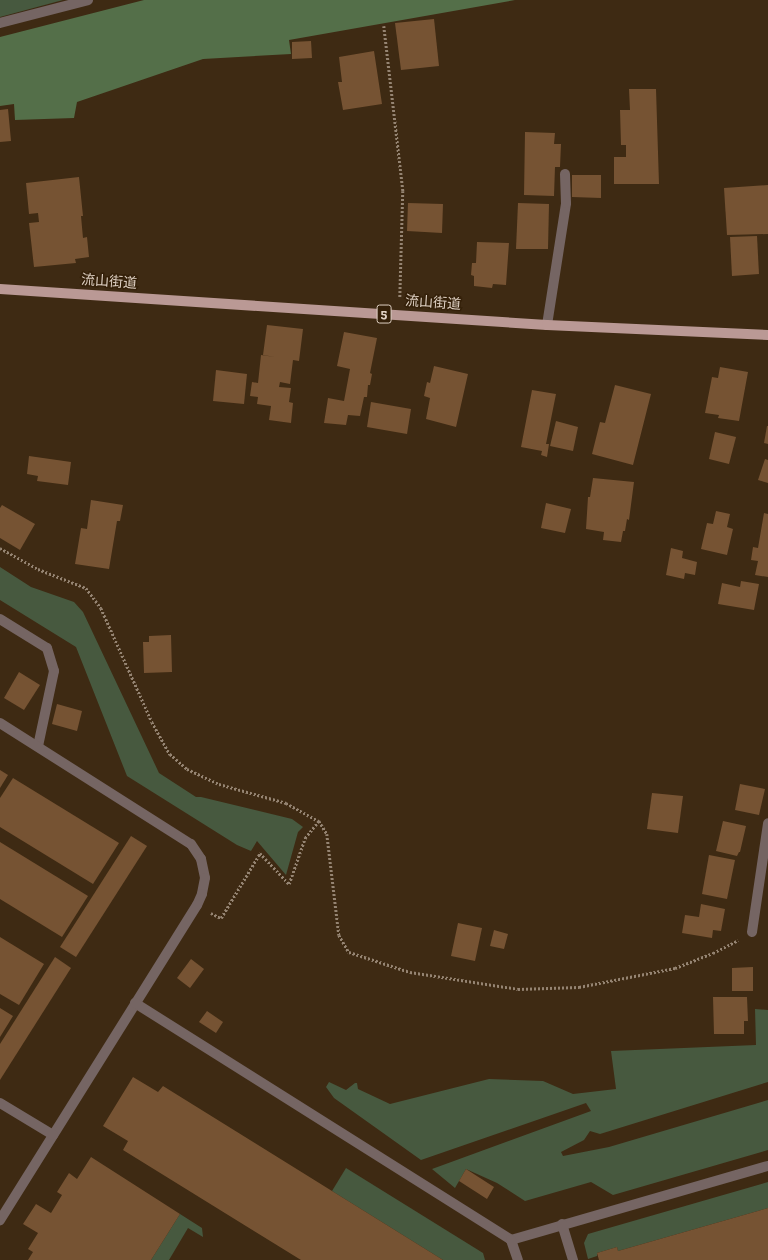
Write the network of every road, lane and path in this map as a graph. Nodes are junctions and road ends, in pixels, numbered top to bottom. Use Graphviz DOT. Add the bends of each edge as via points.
graph roads {
  1 [pos="88,0"];
  2 [pos="0,23"];
  3 [pos="384,26"];
  4 [pos="565,174"];
  5 [pos="0,289"];
  6 [pos="400,315"];
  7 [pos="547,325"];
  8 [pos="768,335"];
  9 [pos="0,548"];
  10 [pos="0,619"];
  11 [pos="0,723"];
  12 [pos="38,746"];
  13 [pos="319,821"];
  14 [pos="768,823"];
  15 [pos="197,905"];
  16 [pos="752,932"];
  17 [pos="135,1003"];
  18 [pos="0,1103"];
  19 [pos="53,1135"];
  20 [pos="768,1166"];
  21 [pos="0,1220"];
  22 [pos="562,1224"];
  23 [pos="511,1240"];
  24 [pos="518,1260"];
  25 [pos="573,1260"];
  1 -- 2 [label="street"];
  3 -- 6 [label="path" via="403,191"];
  4 -- 7 [label="street" via="566,202"];
  5 -- 6 [label="main road, 流山街道 / 5"];
  6 -- 7 [label="main road, 流山街道 / 5"];
  7 -- 8 [label="main road, 流山街道 / 5"];
  9 -- 13 [label="path" via="38,570 86,588 101,608 152,722 170,754 187,769 219,784 286,803"];
  10 -- 12 [label="street" via="47,648 54,671"];
  11 -- 12 [label="street"];
  12 -- 15 [label="street" via="190,844 201,859 205,878"];
  13 -- 15 [label="path" via="304,838 288,884 260,853 220,918"];
  13 -- 16 [label="path" via="327,834 339,935 349,952 410,972 518,989 579,987 675,968 713,953"];
  14 -- 16 [label="street"];
  15 -- 17 [label="street"];
  17 -- 19 [label="street"];
  17 -- 23 [label="street"];
  18 -- 19 [label="street"];
  19 -- 21 [label="street"];
  20 -- 22 [label="street"];
  22 -- 23 [label="street"];
  22 -- 25 [label="street"];
  23 -- 24 [label="street"];
}
